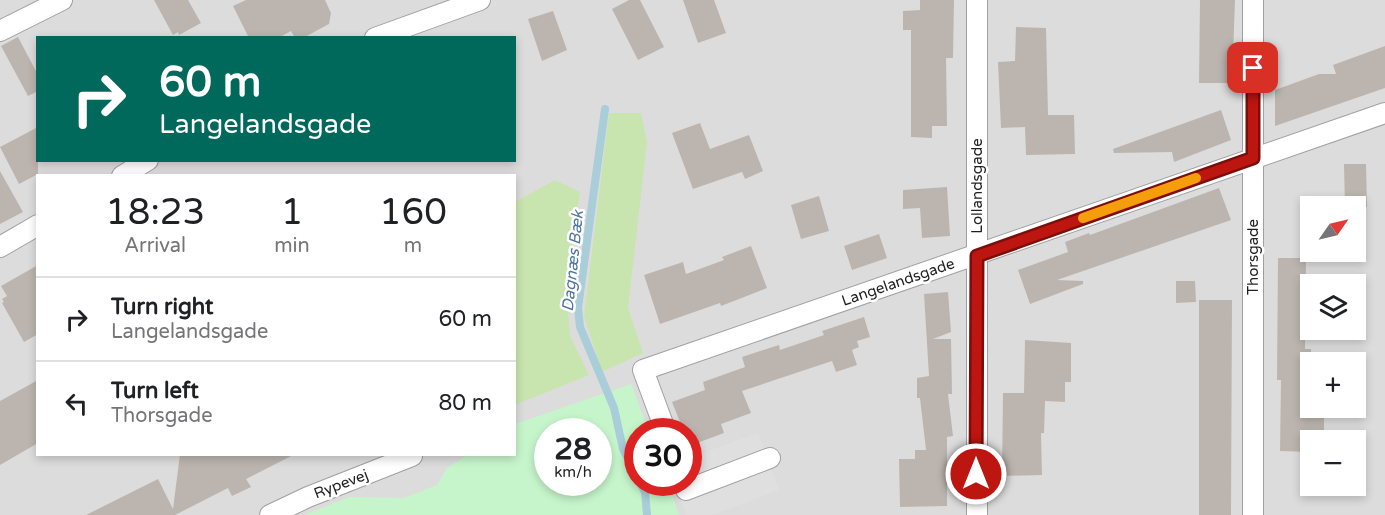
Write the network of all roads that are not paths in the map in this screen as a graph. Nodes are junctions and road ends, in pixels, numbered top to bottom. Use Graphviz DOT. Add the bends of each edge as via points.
graph roads {
  1 [pos="62,0"];
  2 [pos="480,0"];
  3 [pos="977,0"];
  4 [pos="1253,0"];
  5 [pos="0,31"];
  6 [pos="381,36"];
  7 [pos="1385,113"];
  8 [pos="1253,158"];
  9 [pos="145,162"];
  10 [pos="125,174"];
  11 [pos="36,226"];
  12 [pos="0,247"];
  13 [pos="977,256"];
  14 [pos="661,418"];
  15 [pos="412,456"];
  16 [pos="770,458"];
  17 [pos="702,484"];
  18 [pos="270,515"];
  19 [pos="976,515"];
  20 [pos="1253,515"];
  1 -- 5 [label="street"];
  2 -- 6 [label="street"];
  3 -- 13 [label="street, Lollandsgade"];
  4 -- 8 [label="street, Thorsgade"];
  7 -- 8 [label="street, Langelandsgade"];
  8 -- 13 [label="street, Langelandsgade"];
  8 -- 20 [label="street, Thorsgade"];
  9 -- 10 [label="street"];
  11 -- 12 [label="street"];
  13 -- 14 [label="street, Langelandsgade" via="644,370"];
  13 -- 19 [label="street, Lollandsgade"];
  15 -- 18 [label="street, Rypevej"];
  16 -- 17 [label="street"];
}
